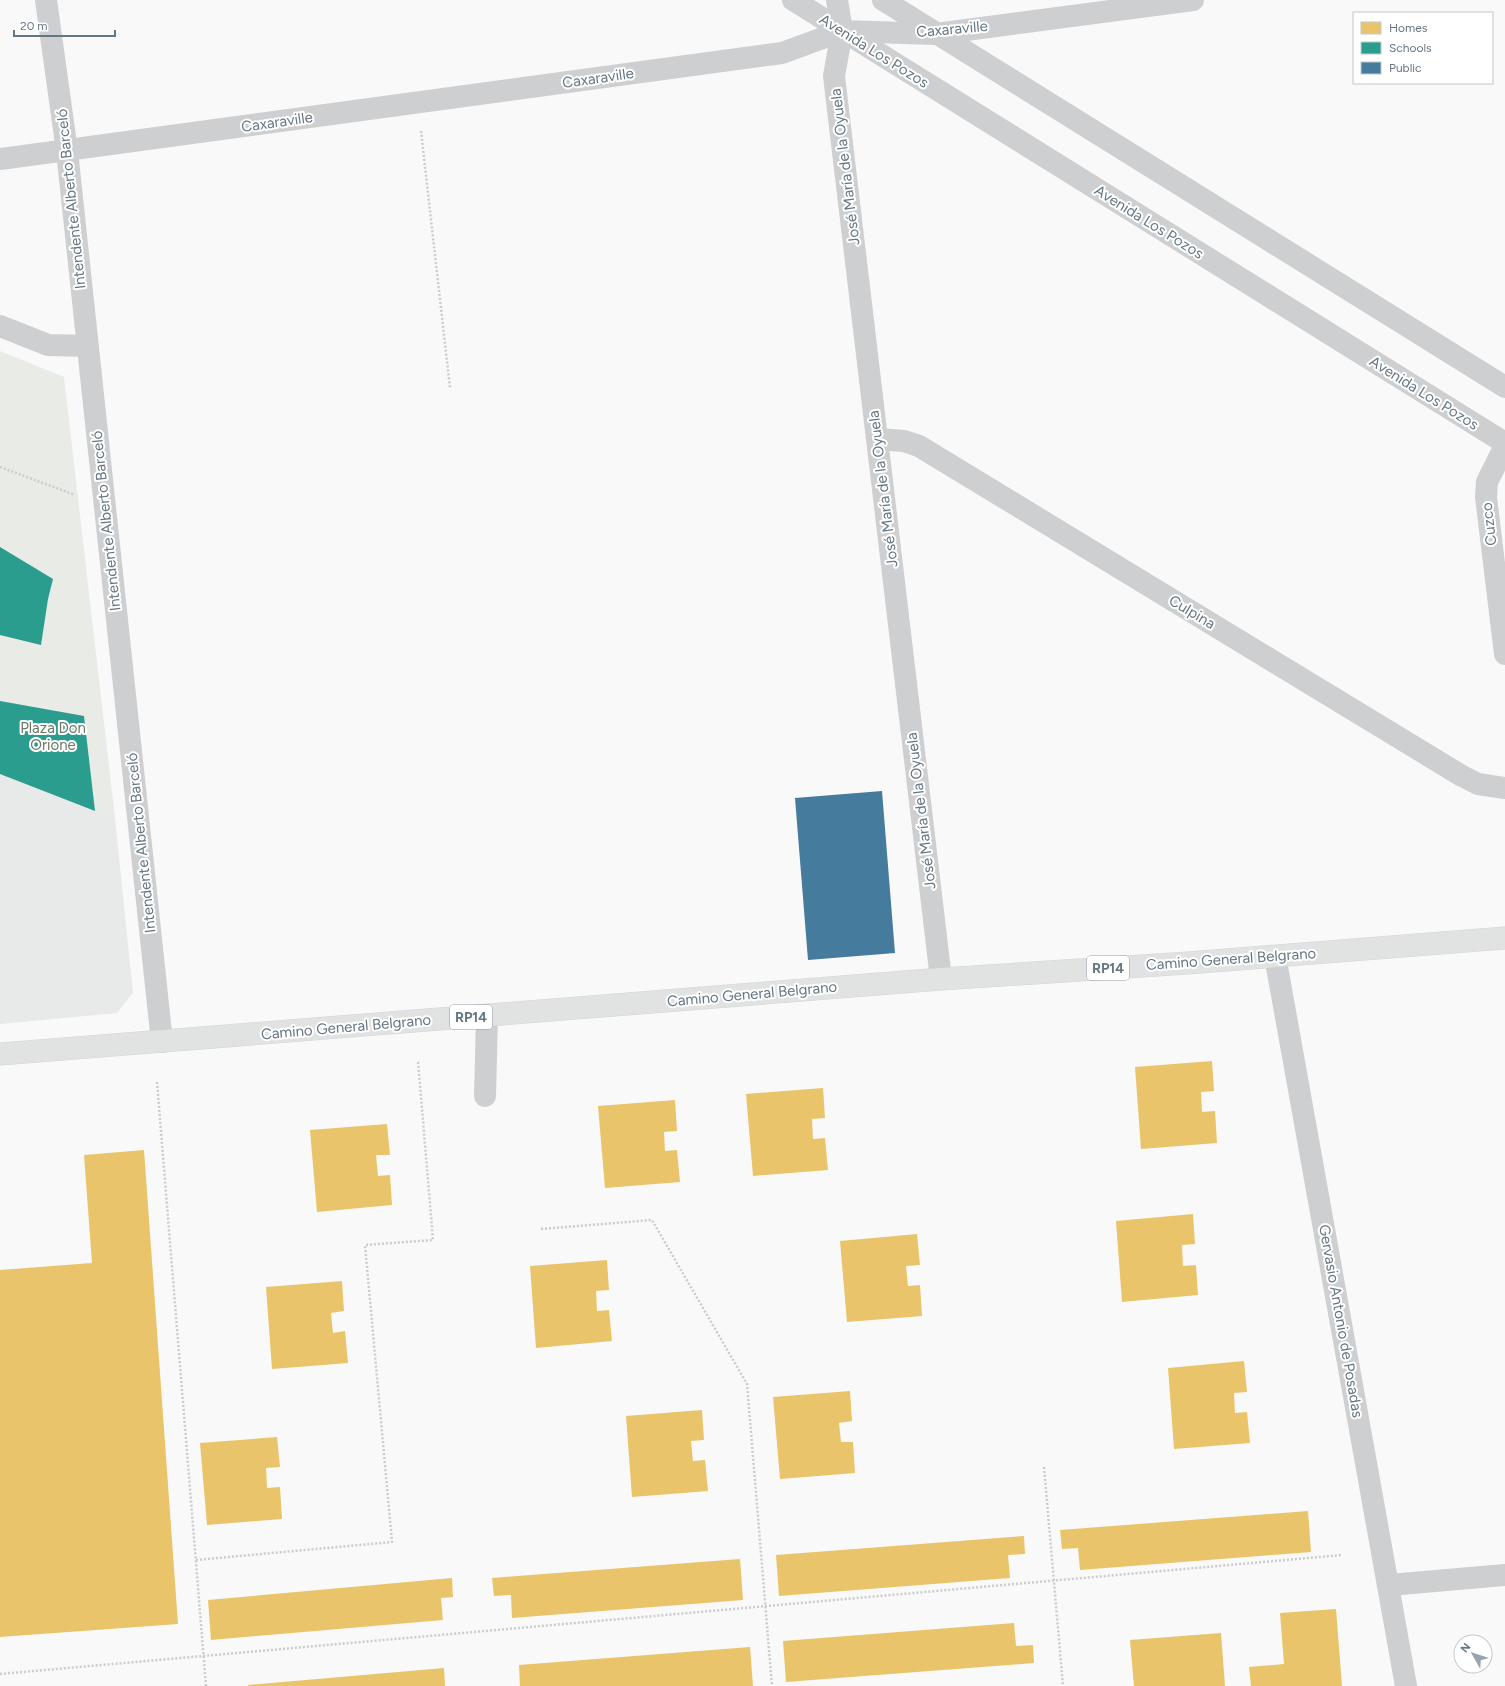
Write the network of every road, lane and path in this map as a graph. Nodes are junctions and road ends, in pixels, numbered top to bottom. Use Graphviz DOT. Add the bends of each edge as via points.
graph roads {
  1 [pos="46,0"];
  2 [pos="793,0"];
  3 [pos="837,0"];
  4 [pos="883,0"];
  5 [pos="1193,0"];
  6 [pos="842,31"];
  7 [pos="936,34"];
  8 [pos="417,103"];
  9 [pos="67,151"];
  10 [pos="0,159"];
  11 [pos="0,326"];
  12 [pos="87,346"];
  13 [pos="1505,387"];
  14 [pos="450,388"];
  15 [pos="878,439"];
  16 [pos="1505,443"];
  17 [pos="1505,446"];
  18 [pos="0,467"];
  19 [pos="104,506"];
  20 [pos="1505,654"];
  21 [pos="1505,788"];
  22 [pos="1505,938"];
  23 [pos="1276,956"];
  24 [pos="941,979"];
  25 [pos="487,1016"];
  26 [pos="162,1042"];
  27 [pos="0,1054"];
  28 [pos="418,1061"];
  29 [pos="157,1082"];
  30 [pos="485,1096"];
  31 [pos="541,1229"];
  32 [pos="1044,1467"];
  33 [pos="1342,1555"];
  34 [pos="196,1560"];
  35 [pos="1505,1575"];
  36 [pos="1054,1580"];
  37 [pos="1389,1585"];
  38 [pos="766,1606"];
  39 [pos="204,1655"];
  40 [pos="0,1674"];
  41 [pos="206,1686"];
  42 [pos="772,1686"];
  43 [pos="1063,1686"];
  44 [pos="1406,1686"];
  1 -- 9 [label="street, Intendente Alberto Barceló"];
  2 -- 6 [label="street, Avenida Los Pozos"];
  3 -- 6 [label="street, José María de la Oyuela"];
  4 -- 7 [label="street"];
  5 -- 7 [label="street, Caxaraville"];
  6 -- 7 [label="street, Caxaraville"];
  6 -- 8 [label="street, Caxaraville" via="782,53"];
  6 -- 15 [label="street, José María de la Oyuela" via="834,76"];
  6 -- 16 [label="street, Avenida Los Pozos"];
  7 -- 13 [label="street"];
  8 -- 9 [label="street, Caxaraville"];
  8 -- 14 [label="path"];
  9 -- 10 [label="street, Caxaraville"];
  9 -- 12 [label="street, Intendente Alberto Barceló"];
  11 -- 12 [label="street" via="48,345"];
  12 -- 19 [label="street, Intendente Alberto Barceló"];
  15 -- 21 [label="street, Culpina" via="904,441 919,446 1462,776 1478,784"];
  15 -- 24 [label="street, José María de la Oyuela"];
  17 -- 20 [label="street, Cuzco" via="1487,482 1486,498"];
  18 -- 19 [label="path"];
  19 -- 26 [label="street, Intendente Alberto Barceló"];
  22 -- 23 [label="main road, Camino General Belgrano / RP14"];
  23 -- 24 [label="main road, Camino General Belgrano / RP14"];
  23 -- 37 [label="street, Gervasio Antonio de Posadas"];
  24 -- 25 [label="main road, Camino General Belgrano / RP14"];
  25 -- 26 [label="main road, Camino General Belgrano / RP14"];
  25 -- 30 [label="street"];
  26 -- 27 [label="main road, Camino General Belgrano / RP14"];
  28 -- 34 [label="path" via="433,1240 365,1246 392,1542"];
  29 -- 34 [label="path"];
  31 -- 38 [label="path" via="652,1220 747,1384"];
  32 -- 36 [label="path"];
  33 -- 36 [label="path"];
  34 -- 39 [label="path"];
  35 -- 37 [label="street"];
  36 -- 38 [label="path"];
  36 -- 43 [label="path"];
  37 -- 44 [label="street, Gervasio Antonio de Posadas"];
  38 -- 39 [label="path"];
  38 -- 42 [label="path"];
  39 -- 40 [label="path"];
  39 -- 41 [label="path"];
}
